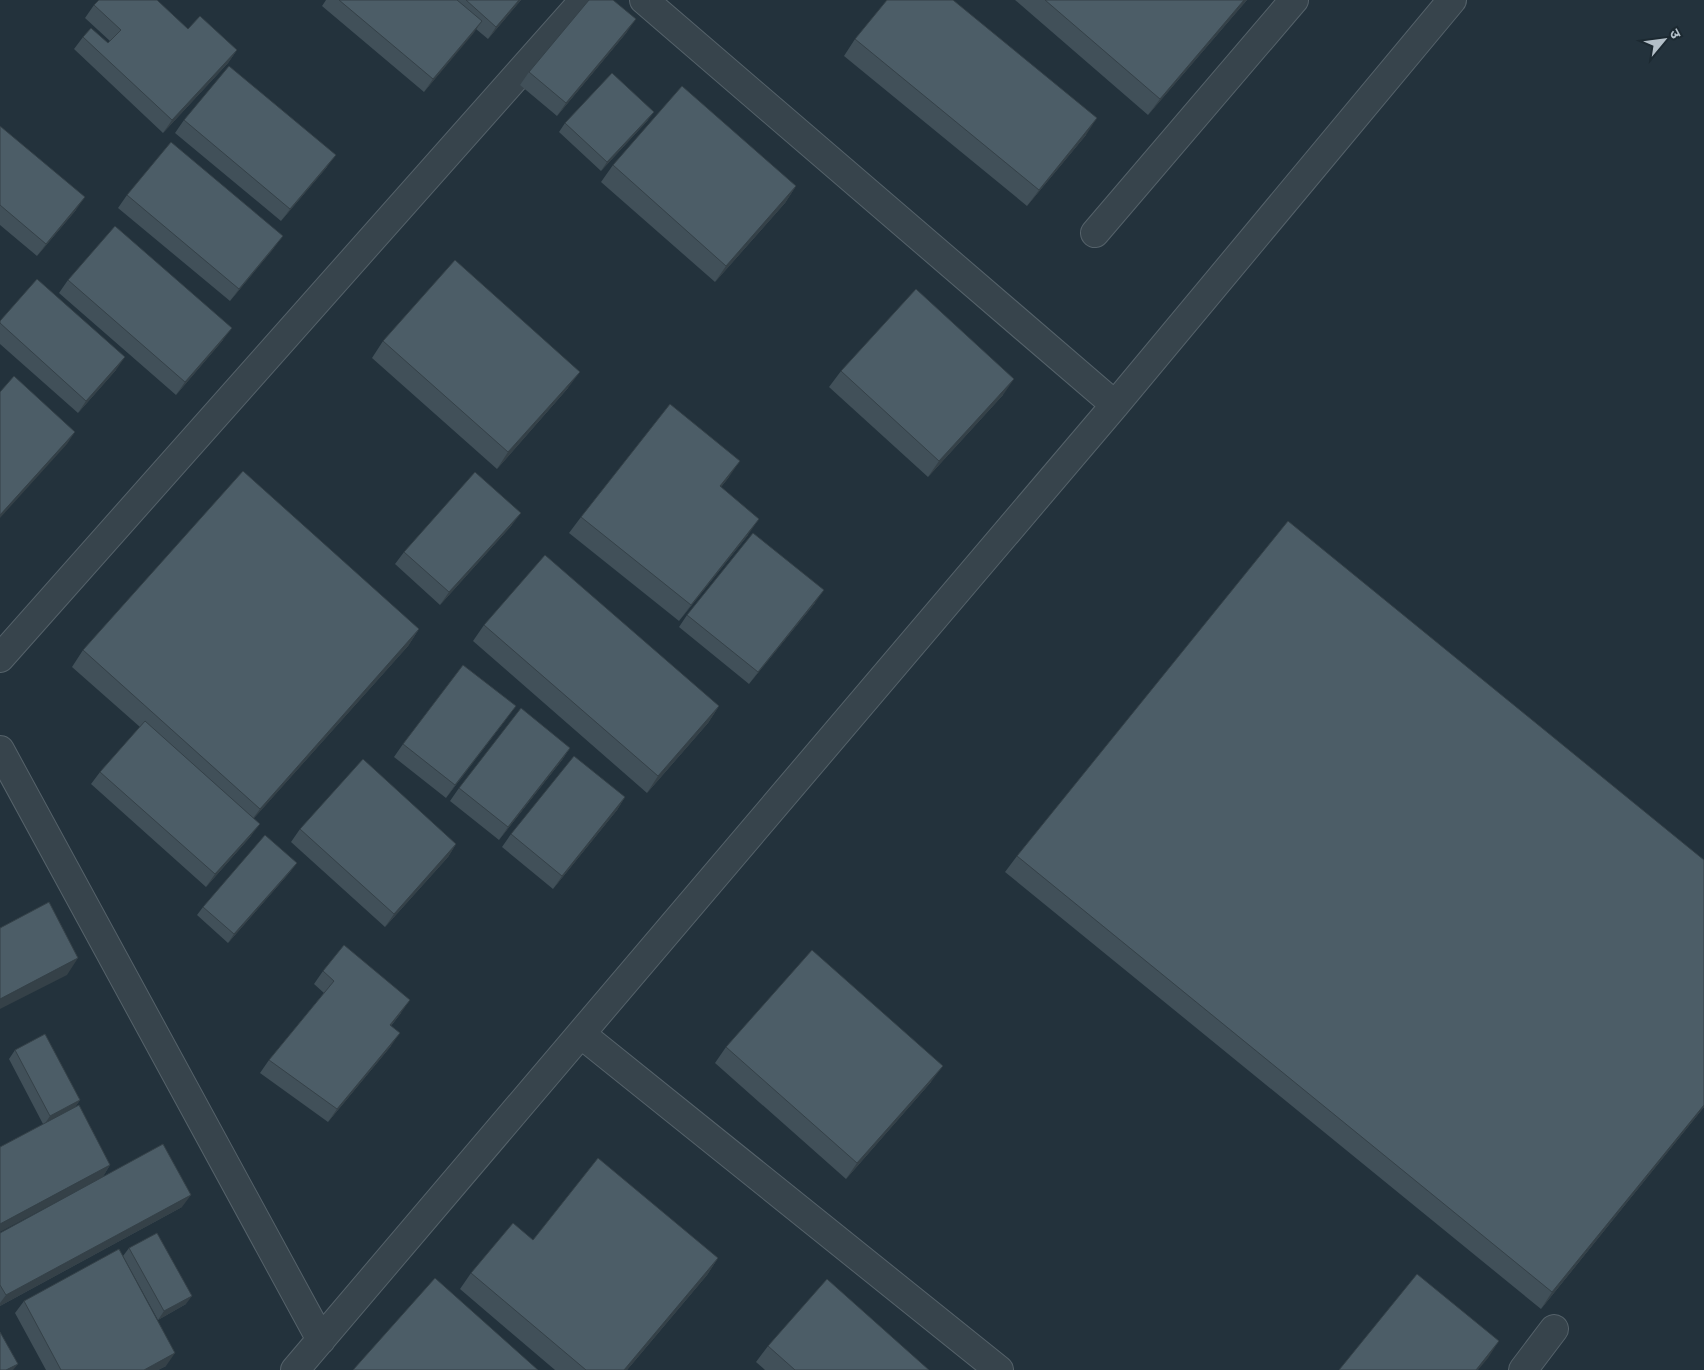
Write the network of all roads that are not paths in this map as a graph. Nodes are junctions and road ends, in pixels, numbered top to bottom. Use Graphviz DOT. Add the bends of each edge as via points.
graph roads {
  1 [pos="584,0"];
  2 [pos="644,0"];
  3 [pos="1294,0"];
  4 [pos="1452,0"];
  5 [pos="1095,234"];
  6 [pos="1115,405"];
  7 [pos="0,658"];
  8 [pos="0,750"];
  9 [pos="581,1034"];
  10 [pos="1554,1329"];
  11 [pos="322,1340"];
  12 [pos="295,1370"];
  13 [pos="999,1370"];
  14 [pos="1523,1370"];
  1 -- 7 [label="street"];
  2 -- 6 [label="street"];
  3 -- 5 [label="street"];
  4 -- 6 [label="street"];
  6 -- 9 [label="street"];
  8 -- 11 [label="street"];
  9 -- 11 [label="street"];
  9 -- 13 [label="street"];
  10 -- 14 [label="street"];
  11 -- 12 [label="street"];
}
